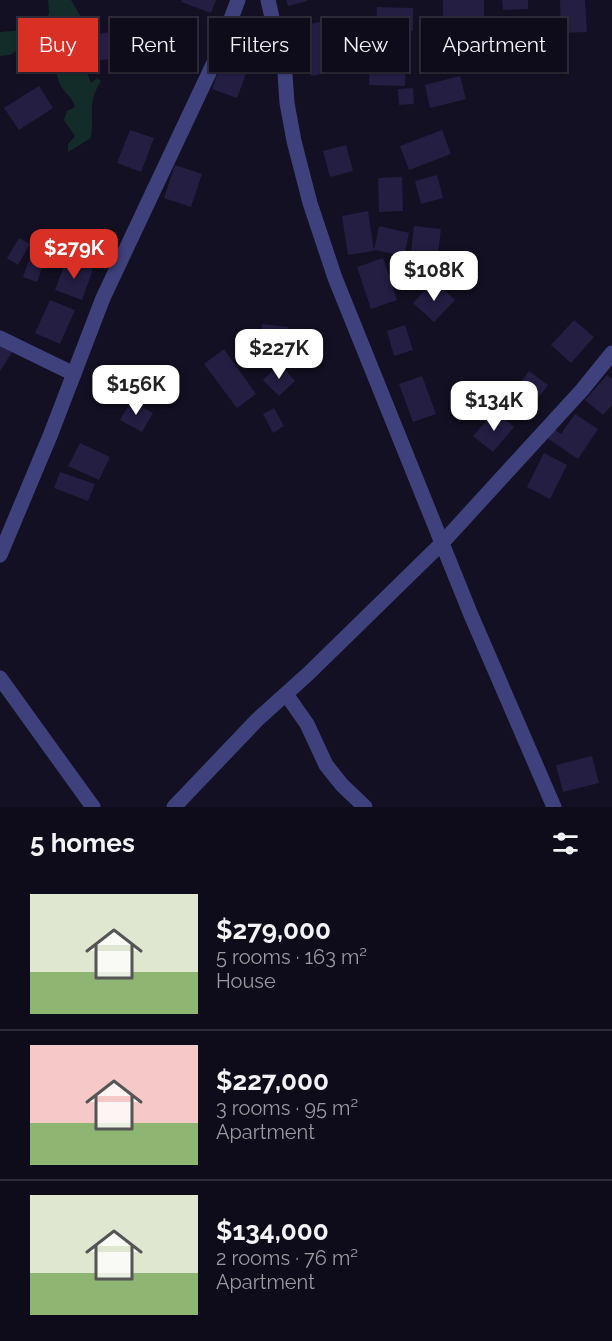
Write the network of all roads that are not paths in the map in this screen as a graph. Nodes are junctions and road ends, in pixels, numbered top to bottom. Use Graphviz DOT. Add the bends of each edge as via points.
graph roads {
  1 [pos="238,0"];
  2 [pos="268,0"];
  3 [pos="0,338"];
  4 [pos="612,353"];
  5 [pos="74,374"];
  6 [pos="442,543"];
  7 [pos="0,555"];
  8 [pos="0,678"];
  9 [pos="286,694"];
  10 [pos="93,807"];
  11 [pos="174,807"];
  12 [pos="365,807"];
  13 [pos="554,807"];
  1 -- 5 [label="street" via="217,56 103,298"];
  2 -- 6 [label="street" via="285,74 294,141 310,203 335,278"];
  3 -- 5 [label="street"];
  4 -- 6 [label="street"];
  5 -- 7 [label="street"];
  6 -- 9 [label="street"];
  6 -- 13 [label="street"];
  8 -- 10 [label="street"];
  9 -- 11 [label="street"];
  9 -- 12 [label="street" via="307,724 326,765"];
}
